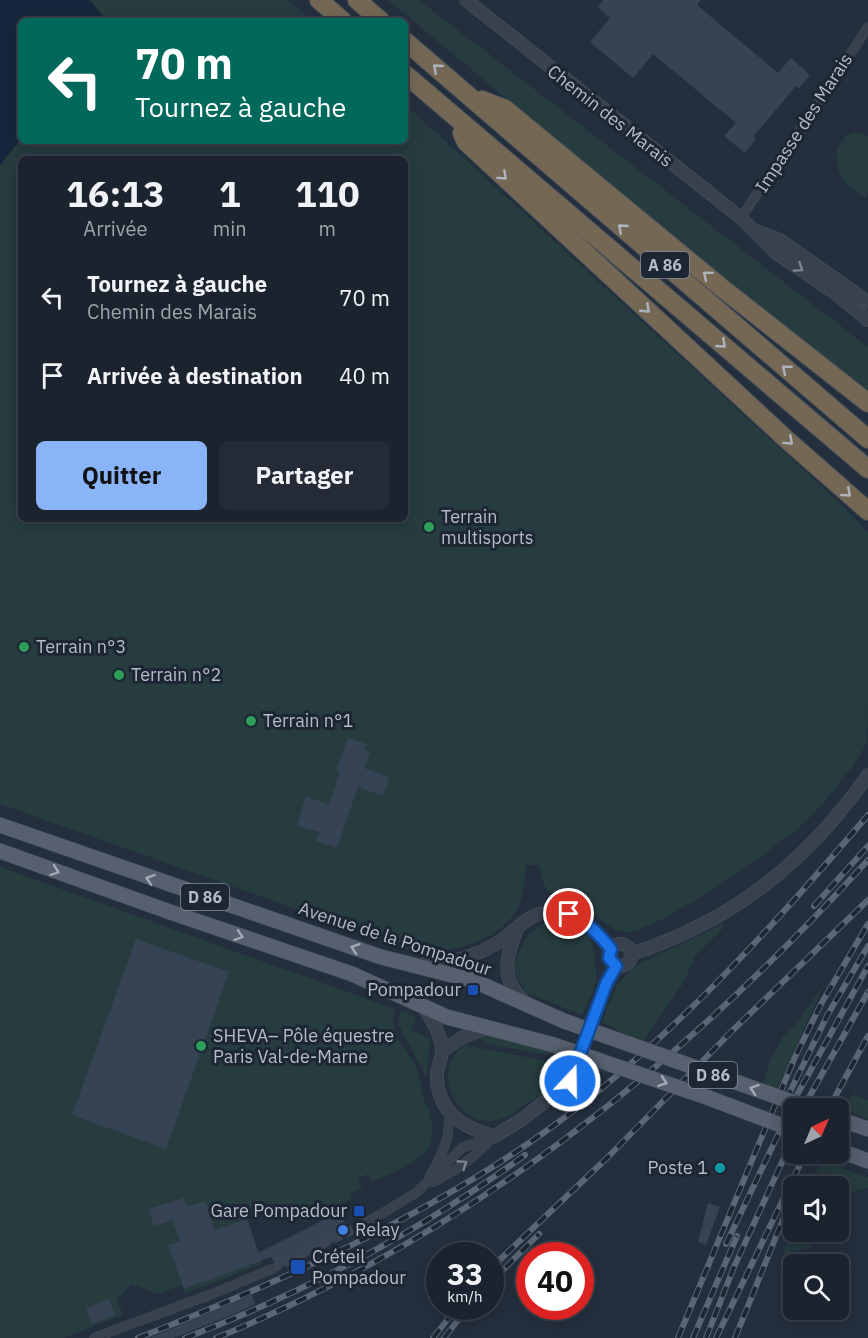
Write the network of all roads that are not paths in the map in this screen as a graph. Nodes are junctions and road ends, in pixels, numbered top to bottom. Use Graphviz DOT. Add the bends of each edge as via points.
graph roads {
  1 [pos="319,0"];
  2 [pos="357,0"];
  3 [pos="466,0"];
  4 [pos="340,18"];
  5 [pos="378,18"];
  6 [pos="868,27"];
  7 [pos="408,44"];
  8 [pos="408,77"];
  9 [pos="469,96"];
  10 [pos="453,116"];
  11 [pos="741,218"];
  12 [pos="755,231"];
  13 [pos="868,302"];
  14 [pos="868,320"];
  15 [pos="868,403"];
  16 [pos="865,437"];
  17 [pos="868,469"];
  18 [pos="868,512"];
  19 [pos="868,775"];
  20 [pos="0,825"];
  21 [pos="0,851"];
  22 [pos="517,928"];
  23 [pos="611,949"];
  24 [pos="631,954"];
  25 [pos="411,964"];
  26 [pos="616,966"];
  27 [pos="424,1007"];
  28 [pos="536,1011"];
  29 [pos="486,1028"];
  30 [pos="442,1051"];
  31 [pos="783,1099"];
  32 [pos="449,1114"];
  33 [pos="783,1126"];
  34 [pos="495,1136"];
  35 [pos="849,1154"];
  36 [pos="868,1161"];
  37 [pos="425,1185"];
  38 [pos="366,1223"];
  39 [pos="272,1269"];
  40 [pos="94,1338"];
  1 -- 4 [label="highway"];
  2 -- 5 [label="highway"];
  3 -- 11 [label="street, Chemin des Marais"];
  6 -- 11 [label="street, Impasse des Marais"];
  9 -- 7 [label="highway, A 86, one-way"];
  8 -- 10 [label="highway, A 86"];
  15 -- 9 [label="highway, one-way" via="505,109"];
  16 -- 9 [label="highway, A 86, one-way"];
  10 -- 17 [label="highway, A 86, one-way"];
  10 -- 18 [label="highway, one-way" via="466,142"];
  11 -- 12 [label="street, Chemin des Marais"];
  12 -- 13 [label="street, Chemin des Marais" via="780,240"];
  12 -- 14 [label="street, Chemin des Marais, one-way" via="776,253"];
  19 -- 24 [label="street" via="818,838 755,893 713,920"];
  25 -- 20 [label="main road, Avenue de la Pompadour / D 86, one-way"];
  21 -- 27 [label="main road, D 86, one-way" via="352,974"];
  22 -- 23 [label="street" via="538,915 569,914 589,925"];
  22 -- 25 [label="street" via="483,951 455,961"];
  22 -- 28 [label="street" via="506,971 518,996"];
  23 -- 24 [label="street" via="623,944"];
  23 -- 26 [label="street" via="609,958"];
  24 -- 26 [label="street" via="626,965"];
  25 -- 28 [label="main road, Avenue de la Pompadour / D 86" via="472,980"];
  26 -- 34 [label="street" via="570,1081 525,1118"];
  27 -- 29 [label="main road, D 86"];
  27 -- 30 [label="street"];
  31 -- 28 [label="main road, Avenue de la Pompadour / D 86, one-way, bridge"];
  29 -- 30 [label="street"];
  29 -- 33 [label="main road, D 86, one-way, bridge" via="554,1045"];
  30 -- 32 [label="street" via="438,1091"];
  32 -- 34 [label="street" via="468,1127"];
  32 -- 37 [label="street" via="446,1149"];
  37 -- 34 [label="street, one-way" via="479,1153"];
  34 -- 37 [label="street" via="462,1148"];
  35 -- 36 [label="main road"];
  37 -- 38 [label="street"];
  39 -- 40 [label="street"];
}
